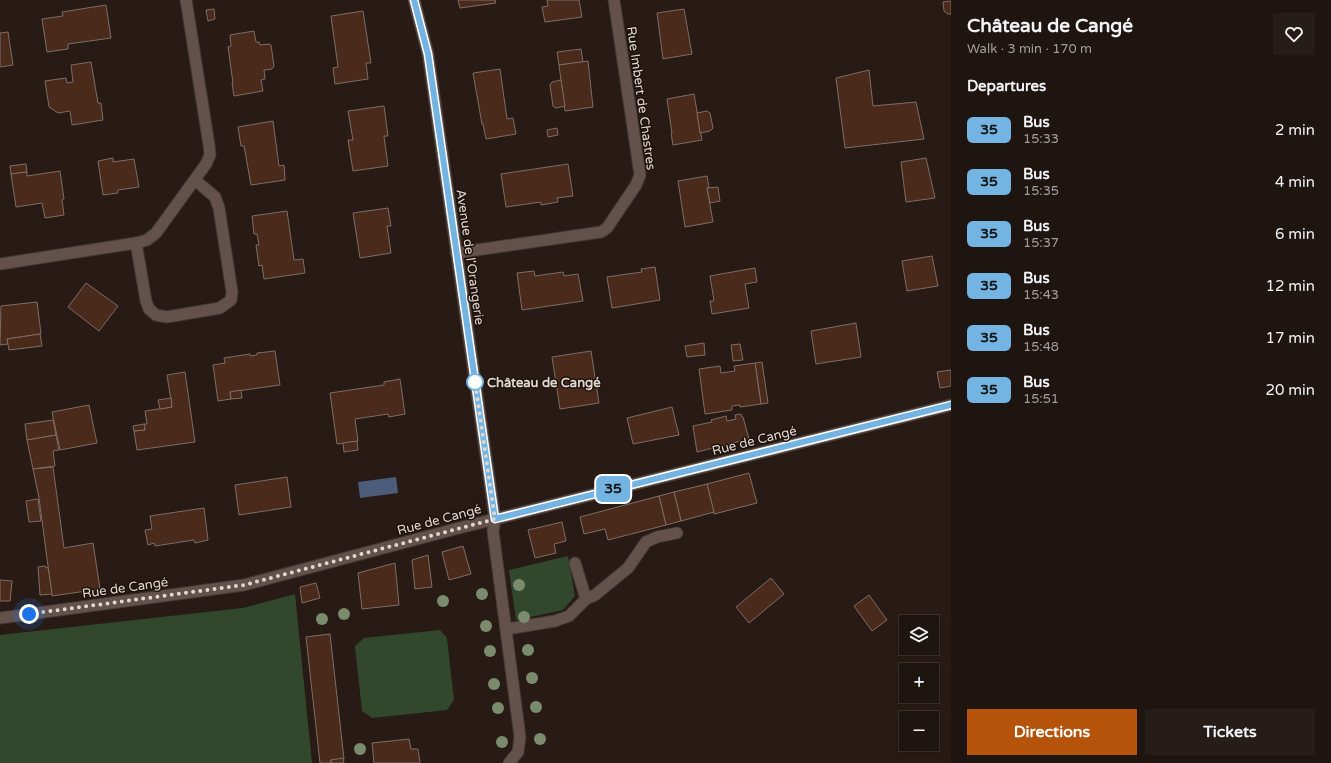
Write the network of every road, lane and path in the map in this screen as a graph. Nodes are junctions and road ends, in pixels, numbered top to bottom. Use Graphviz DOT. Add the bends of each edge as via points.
graph roads {
  1 [pos="186,0"];
  2 [pos="414,0"];
  3 [pos="614,0"];
  4 [pos="195,180"];
  5 [pos="136,244"];
  6 [pos="456,253"];
  7 [pos="0,264"];
  8 [pos="951,405"];
  9 [pos="495,519"];
  10 [pos="677,533"];
  11 [pos="575,563"];
  12 [pos="586,599"];
  13 [pos="0,618"];
  14 [pos="507,629"];
  15 [pos="509,763"];
  1 -- 4 [label="street" via="210,155"];
  2 -- 6 [label="street, Avenue de l'Orangerie" via="428,54"];
  3 -- 6 [label="street, Rue Imbert de Chastres" via="640,176 636,185 607,228 601,232"];
  4 -- 5 [label="street" via="156,232 147,240"];
  4 -- 5 [label="street" via="215,197 219,208 232,292 231,300 220,308 167,317 156,315 146,301"];
  5 -- 7 [label="street"];
  6 -- 9 [label="street, Avenue de l'Orangerie"];
  8 -- 9 [label="street, Rue de Cangé"];
  9 -- 13 [label="street, Rue de Cangé" via="244,585"];
  9 -- 14 [label="street, Avenue de l'Orangerie" via="493,531"];
  10 -- 12 [label="street" via="646,542 628,568 596,595"];
  11 -- 12 [label="street"];
  12 -- 14 [label="street" via="570,616"];
  14 -- 15 [label="street, Avenue de l'Orangerie" via="520,737 518,752"];
}
